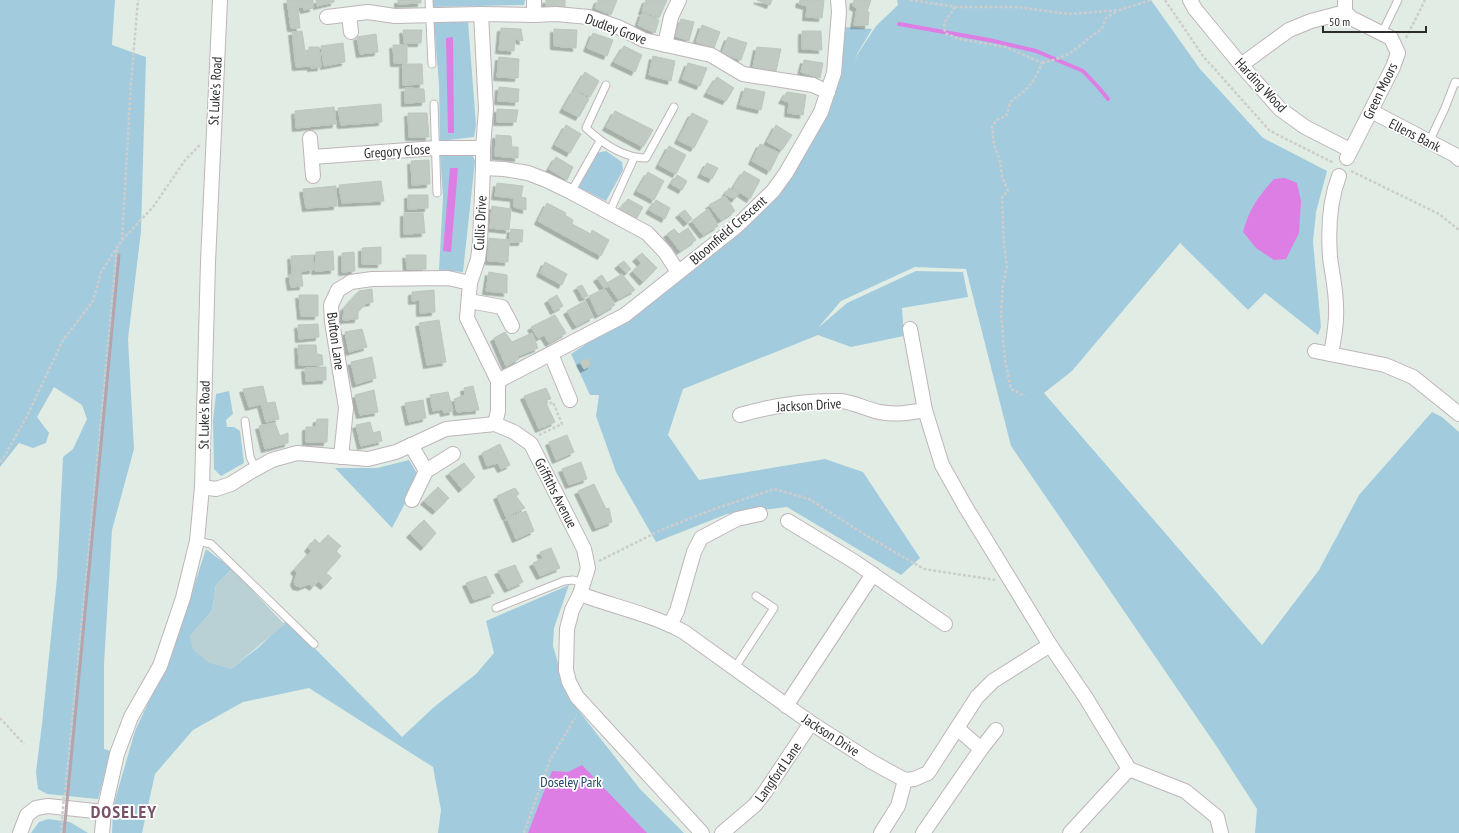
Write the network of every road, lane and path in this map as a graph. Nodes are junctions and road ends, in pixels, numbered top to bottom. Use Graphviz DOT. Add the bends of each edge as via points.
graph roads {
  1 [pos="138,0"];
  2 [pos="220,0"];
  3 [pos="429,0"];
  4 [pos="534,0"];
  5 [pos="678,0"];
  6 [pos="838,0"];
  7 [pos="910,0"];
  8 [pos="1151,0"];
  9 [pos="1190,0"];
  10 [pos="1398,0"];
  11 [pos="1425,0"];
  12 [pos="1345,6"];
  13 [pos="955,7"];
  14 [pos="1118,10"];
  15 [pos="481,14"];
  16 [pos="349,15"];
  17 [pos="429,15"];
  18 [pos="534,15"];
  19 [pos="327,17"];
  20 [pos="351,32"];
  21 [pos="1382,33"];
  22 [pos="665,45"];
  23 [pos="1398,53"];
  24 [pos="1042,63"];
  25 [pos="432,64"];
  26 [pos="1241,65"];
  27 [pos="1459,83"];
  28 [pos="606,85"];
  29 [pos="828,92"];
  30 [pos="434,104"];
  31 [pos="674,107"];
  32 [pos="1370,111"];
  33 [pos="214,132"];
  34 [pos="310,138"];
  35 [pos="600,141"];
  36 [pos="1429,142"];
  37 [pos="436,148"];
  38 [pos="483,148"];
  39 [pos="1348,154"];
  40 [pos="312,157"];
  41 [pos="634,158"];
  42 [pos="1459,159"];
  43 [pos="483,168"];
  44 [pos="313,176"];
  45 [pos="1339,176"];
  46 [pos="570,192"];
  47 [pos="438,193"];
  48 [pos="609,213"];
  49 [pos="122,240"];
  50 [pos="117,248"];
  51 [pos="678,272"];
  52 [pos="470,283"];
  53 [pos="469,301"];
  54 [pos="512,326"];
  55 [pos="910,329"];
  56 [pos="1315,351"];
  57 [pos="550,354"];
  58 [pos="1331,354"];
  59 [pos="498,381"];
  60 [pos="1025,396"];
  61 [pos="570,400"];
  62 [pos="547,405"];
  63 [pos="925,410"];
  64 [pos="1459,414"];
  65 [pos="740,415"];
  66 [pos="245,421"];
  67 [pos="495,424"];
  68 [pos="535,437"];
  69 [pos="411,445"];
  70 [pos="453,454"];
  71 [pos="341,457"];
  72 [pos="0,462"];
  73 [pos="256,469"];
  74 [pos="426,471"];
  75 [pos="202,487"];
  76 [pos="412,500"];
  77 [pos="760,514"];
  78 [pos="788,522"];
  79 [pos="197,541"];
  80 [pos="873,574"];
  81 [pos="582,588"];
  82 [pos="756,596"];
  83 [pos="496,608"];
  84 [pos="945,624"];
  85 [pos="670,625"];
  86 [pos="314,644"];
  87 [pos="1050,645"];
  88 [pos="734,668"];
  89 [pos="786,706"];
  90 [pos="0,718"];
  91 [pos="575,718"];
  92 [pos="811,723"];
  93 [pos="957,728"];
  94 [pos="996,730"];
  95 [pos="24,744"];
  96 [pos="981,749"];
  97 [pos="1129,769"];
  98 [pos="905,780"];
  99 [pos="104,812"];
  100 [pos="20,833"];
  101 [pos="61,833"];
  102 [pos="102,833"];
  103 [pos="524,833"];
  104 [pos="702,833"];
  105 [pos="722,833"];
  106 [pos="881,833"];
  107 [pos="923,833"];
  108 [pos="1070,833"];
  109 [pos="1221,833"];
  1 -- 49 [label="path"];
  2 -- 33 [label="street, St Luke's Road"];
  3 -- 17 [label="lane"];
  4 -- 18 [label="street"];
  5 -- 22 [label="street" via="671,17"];
  6 -- 29 [label="street, Bloomfield Crescent" via="836,57"];
  7 -- 13 [label="path"];
  8 -- 14 [label="path"];
  9 -- 26 [label="street, Harding Wood"];
  10 -- 21 [label="lane"];
  11 -- 23 [label="path"];
  12 -- 21 [label="street, Green Moors" via="1351,18"];
  12 -- 26 [label="street" via="1290,30"];
  13 -- 14 [label="path" via="1017,7 1069,14"];
  13 -- 24 [label="path" via="944,23 945,33 959,40 1006,47"];
  14 -- 24 [label="path" via="1106,18 1102,29 1076,49 1056,60"];
  15 -- 17 [label="street, Dudley Grove"];
  15 -- 18 [label="street, Dudley Grove"];
  15 -- 38 [label="street, Cullis Drive" via="486,109"];
  16 -- 17 [label="street, Dudley Grove" via="368,12 395,16"];
  16 -- 19 [label="street, Dudley Grove"];
  16 -- 20 [label="street"];
  17 -- 25 [label="lane"];
  18 -- 22 [label="street, Dudley Grove" via="589,17 644,40"];
  21 -- 23 [label="street, Green Moors" via="1391,38"];
  22 -- 29 [label="street, Dudley Grove" via="711,56 743,74 813,85"];
  23 -- 32 [label="street, Green Moors"];
  24 -- 60 [label="path" via="1034,80 1024,92 1010,102 1007,115 997,120 992,127 994,145 1008,191 1002,197 1007,266 1001,313 1005,360 1011,389"];
  26 -- 39 [label="street, Harding Wood" via="1280,109"];
  27 -- 36 [label="lane" via="1455,82 1446,108"];
  28 -- 35 [label="lane" via="586,128"];
  29 -- 51 [label="street, Bloomfield Crescent" via="821,112 773,191 737,226"];
  30 -- 37 [label="lane"];
  31 -- 41 [label="lane" via="646,158"];
  32 -- 36 [label="street, Ellens Bank"];
  32 -- 39 [label="street, Green Moors"];
  33 -- 49 [label="path" via="186,159 153,207"];
  33 -- 75 [label="street, St Luke's Road"];
  34 -- 40 [label="street"];
  35 -- 41 [label="lane"];
  35 -- 46 [label="lane"];
  36 -- 42 [label="street, Ellens Bank"];
  37 -- 38 [label="street, Gregory Close"];
  37 -- 40 [label="street, Gregory Close"];
  37 -- 47 [label="lane"];
  38 -- 43 [label="street, Cullis Drive"];
  40 -- 44 [label="street"];
  41 -- 48 [label="lane"];
  43 -- 46 [label="street" via="528,173"];
  43 -- 52 [label="street, Cullis Drive" via="478,259"];
  45 -- 58 [label="street" via="1333,191 1328,224 1336,305 1336,331"];
  46 -- 48 [label="street"];
  48 -- 51 [label="street" via="647,233 666,252"];
  49 -- 50 [label="path"];
  50 -- 72 [label="path" via="101,272 93,301 63,340 26,418"];
  50 -- 101 [label="path, bridge"];
  51 -- 57 [label="street, Bloomfield Crescent" via="625,315"];
  52 -- 53 [label="street, Cullis Drive"];
  52 -- 71 [label="street, Bufton Lane" via="449,278 372,278 350,282 338,290 331,304 346,408"];
  53 -- 54 [label="street" via="502,306"];
  53 -- 59 [label="street, Cullis Drive" via="467,318"];
  55 -- 63 [label="street"];
  56 -- 58 [label="street"];
  57 -- 59 [label="street, Bloomfield Crescent"];
  57 -- 61 [label="street"];
  58 -- 64 [label="street" via="1385,365 1413,377"];
  59 -- 67 [label="street, Cullis Drive" via="498,411"];
  62 -- 68 [label="path" via="553,402 562,424"];
  63 -- 65 [label="street, Jackson Drive" via="901,414 879,412 842,401 765,408"];
  63 -- 87 [label="street" via="942,465"];
  66 -- 73 [label="lane" via="250,457"];
  67 -- 69 [label="street, Griffiths Avenue" via="446,430"];
  67 -- 81 [label="street, Griffiths Avenue" via="514,432 531,444 584,549 588,568"];
  69 -- 71 [label="street, Griffiths Avenue" via="396,452 368,459"];
  69 -- 74 [label="street"];
  70 -- 74 [label="street"];
  71 -- 73 [label="street, Griffiths Avenue" via="297,454 272,460"];
  73 -- 75 [label="street, Griffiths Avenue" via="231,484 216,489"];
  74 -- 76 [label="street"];
  75 -- 79 [label="street, St Luke's Road"];
  77 -- 85 [label="street" via="737,519 701,538 694,552 677,612"];
  78 -- 80 [label="street"];
  79 -- 86 [label="lane" via="211,544"];
  79 -- 99 [label="street, St Luke's Road" via="183,598 160,666 131,717 116,754"];
  80 -- 84 [label="street"];
  80 -- 89 [label="street"];
  81 -- 83 [label="lane" via="573,580 564,581"];
  81 -- 85 [label="street, Jackson Drive"];
  81 -- 104 [label="street, Griffiths Avenue" via="567,629 566,670 569,682 577,697"];
  82 -- 88 [label="lane" via="774,608"];
  85 -- 88 [label="street, Jackson Drive"];
  87 -- 93 [label="street" via="993,681 977,697"];
  87 -- 97 [label="street"];
  88 -- 89 [label="street, Jackson Drive"];
  89 -- 92 [label="street, Jackson Drive"];
  90 -- 95 [label="path"];
  91 -- 103 [label="path" via="550,760"];
  92 -- 98 [label="street, Jackson Drive"];
  92 -- 105 [label="street, Langford Lane" via="758,801"];
  93 -- 96 [label="street"];
  93 -- 98 [label="street" via="928,773"];
  94 -- 96 [label="street"];
  96 -- 107 [label="street"];
  97 -- 108 [label="street"];
  97 -- 109 [label="street" via="1185,791 1217,817"];
  98 -- 106 [label="street" via="898,806"];
  99 -- 100 [label="street" via="48,806 36,808 27,815"];
  99 -- 102 [label="street, St Luke's Road"];
}
